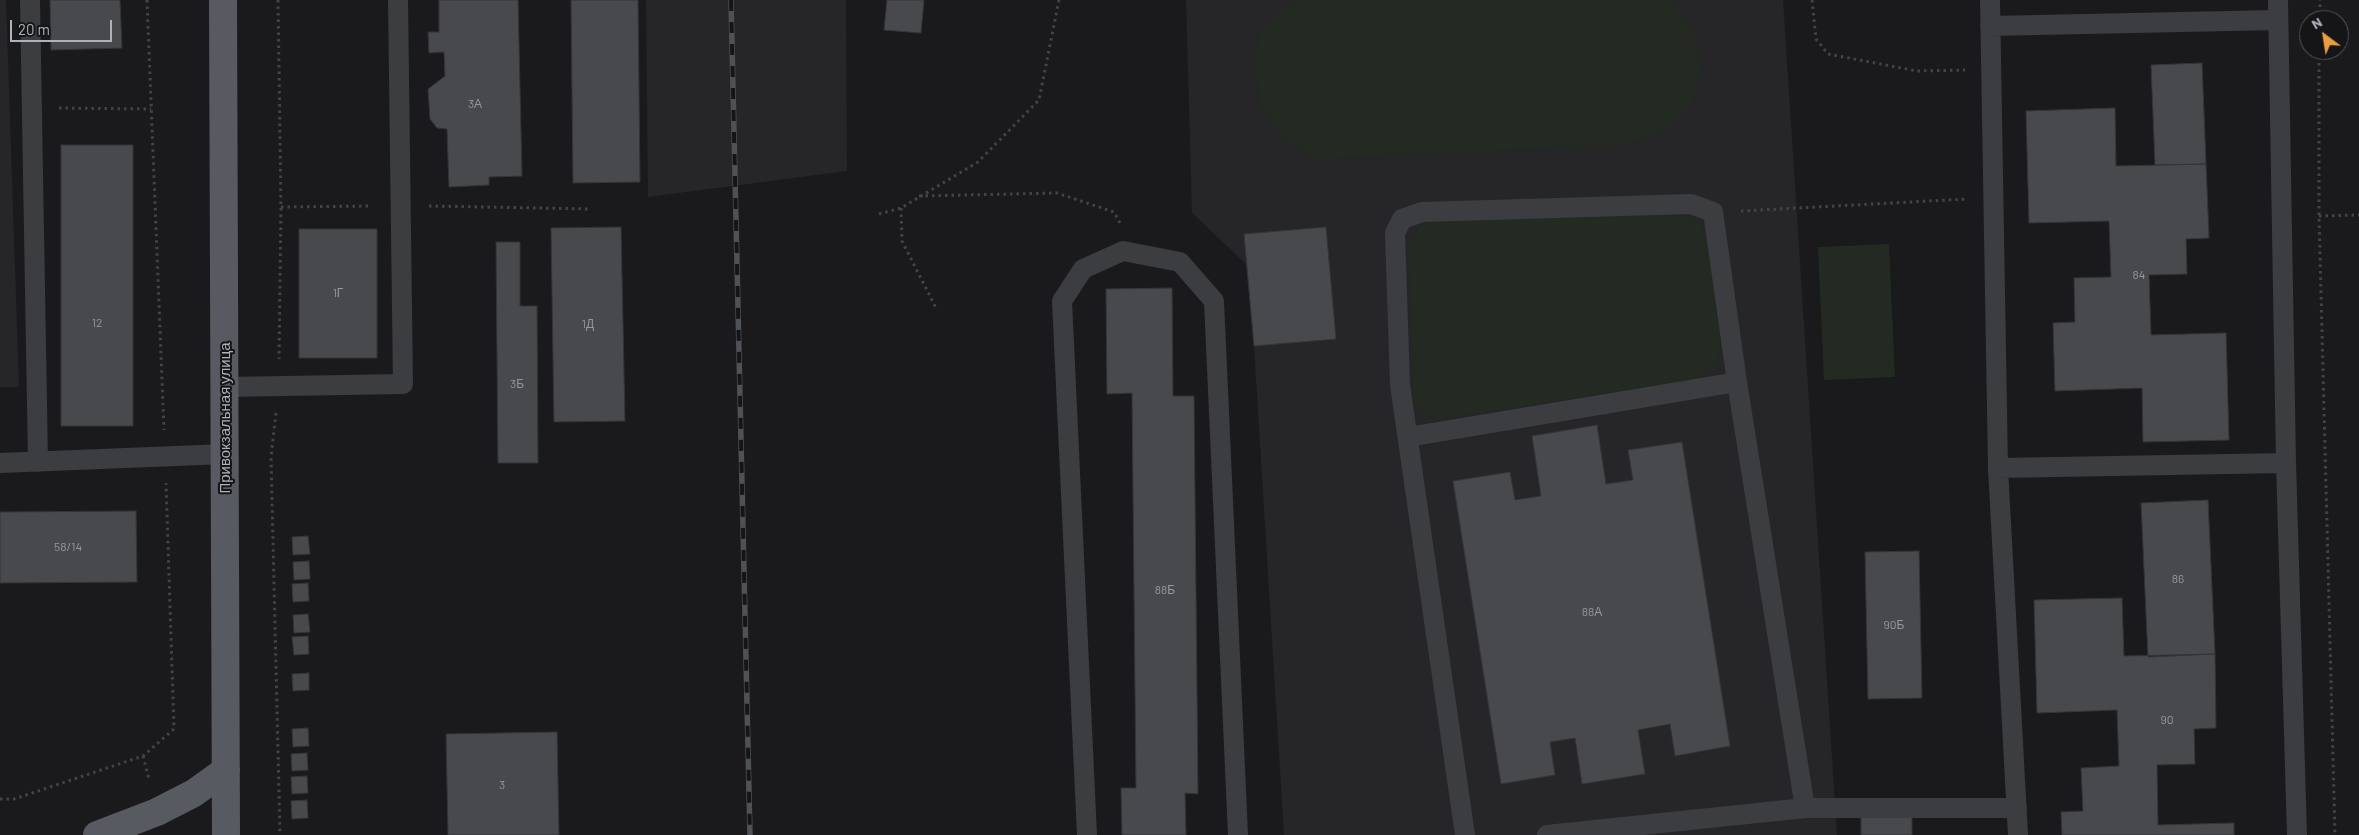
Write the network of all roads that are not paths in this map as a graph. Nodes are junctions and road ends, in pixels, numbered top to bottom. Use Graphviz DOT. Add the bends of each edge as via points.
graph roads {
  1 [pos="30,0"];
  2 [pos="223,0"];
  3 [pos="398,0"];
  4 [pos="1990,0"];
  5 [pos="2278,0"];
  6 [pos="2278,20"];
  7 [pos="1990,26"];
  8 [pos="1737,382"];
  9 [pos="225,387"];
  10 [pos="1408,437"];
  11 [pos="226,454"];
  12 [pos="38,462"];
  13 [pos="2286,463"];
  14 [pos="0,464"];
  15 [pos="1998,468"];
  16 [pos="226,770"];
  17 [pos="1805,808"];
  18 [pos="2017,808"];
  19 [pos="97,835"];
  20 [pos="226,835"];
  21 [pos="1087,835"];
  22 [pos="1238,835"];
  23 [pos="1465,835"];
  24 [pos="1547,835"];
  25 [pos="2018,835"];
  26 [pos="2297,835"];
  1 -- 12 [label="lane"];
  2 -- 9 [label="main road, Привокзальная улица"];
  3 -- 9 [label="lane" via="403,384"];
  4 -- 7 [label="lane"];
  5 -- 6 [label="lane"];
  6 -- 7 [label="lane"];
  6 -- 13 [label="lane"];
  7 -- 15 [label="lane"];
  8 -- 10 [label="lane"];
  8 -- 10 [label="lane" via="1713,212 1691,204 1422,212 1402,219 1395,233 1400,385"];
  8 -- 17 [label="lane"];
  9 -- 11 [label="main road, Привокзальная улица"];
  10 -- 23 [label="lane"];
  11 -- 12 [label="lane"];
  11 -- 16 [label="main road, Привокзальная улица"];
  12 -- 14 [label="lane"];
  13 -- 15 [label="lane"];
  13 -- 26 [label="lane"];
  15 -- 18 [label="lane"];
  16 -- 19 [label="main road" via="194,793 157,812"];
  16 -- 20 [label="main road, Привокзальная улица"];
  17 -- 18 [label="lane"];
  17 -- 24 [label="lane"];
  18 -- 25 [label="lane"];
  21 -- 22 [label="lane" via="1062,301 1083,270 1123,251 1180,262 1214,301"];
}
